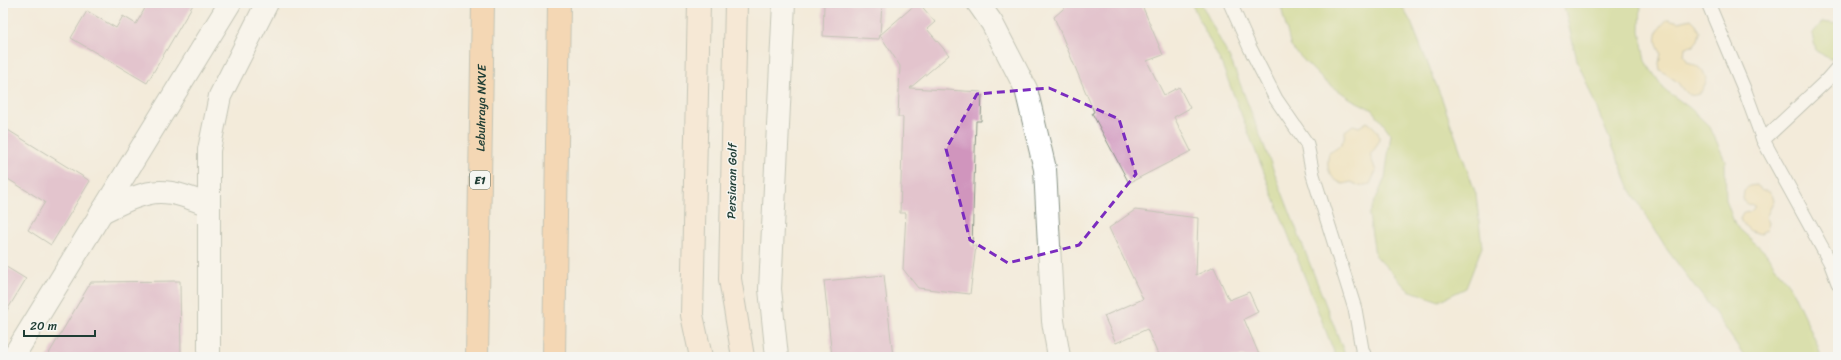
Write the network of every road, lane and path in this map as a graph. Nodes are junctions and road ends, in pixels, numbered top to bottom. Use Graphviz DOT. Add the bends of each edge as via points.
graph roads {
  1 [pos="230,3"];
  2 [pos="267,3"];
  3 [pos="483,3"];
  4 [pos="559,3"];
  5 [pos="699,3"];
  6 [pos="736,3"];
  7 [pos="784,3"];
  8 [pos="978,3"];
  9 [pos="1230,3"];
  10 [pos="1708,3"];
  11 [pos="1838,67"];
  12 [pos="1763,140"];
  13 [pos="208,205"];
  14 [pos="102,212"];
  15 [pos="1838,283"];
  16 [pos="13,357"];
  17 [pos="208,357"];
  18 [pos="477,357"];
  19 [pos="554,357"];
  20 [pos="701,357"];
  21 [pos="743,357"];
  22 [pos="777,357"];
  23 [pos="1059,357"];
  24 [pos="1365,357"];
  1 -- 14 [label="street"];
  2 -- 13 [label="street" via="220,96 209,150"];
  3 -- 18 [label="highway, Lebuhraya NKVE / E1"];
  4 -- 19 [label="highway"];
  5 -- 20 [label="street" via="692,315"];
  6 -- 21 [label="street, Persiaran Golf" via="730,279"];
  7 -- 22 [label="street" via="770,289"];
  8 -- 23 [label="street" via="992,22 1026,89 1045,169 1053,321"];
  9 -- 24 [label="lane" via="1276,99 1307,144 1313,175 1355,309"];
  10 -- 12 [label="lane"];
  11 -- 12 [label="lane"];
  12 -- 15 [label="lane" via="1830,262"];
  13 -- 14 [label="street" via="183,196 160,192 131,199"];
  13 -- 17 [label="street"];
  14 -- 16 [label="street"];
}
